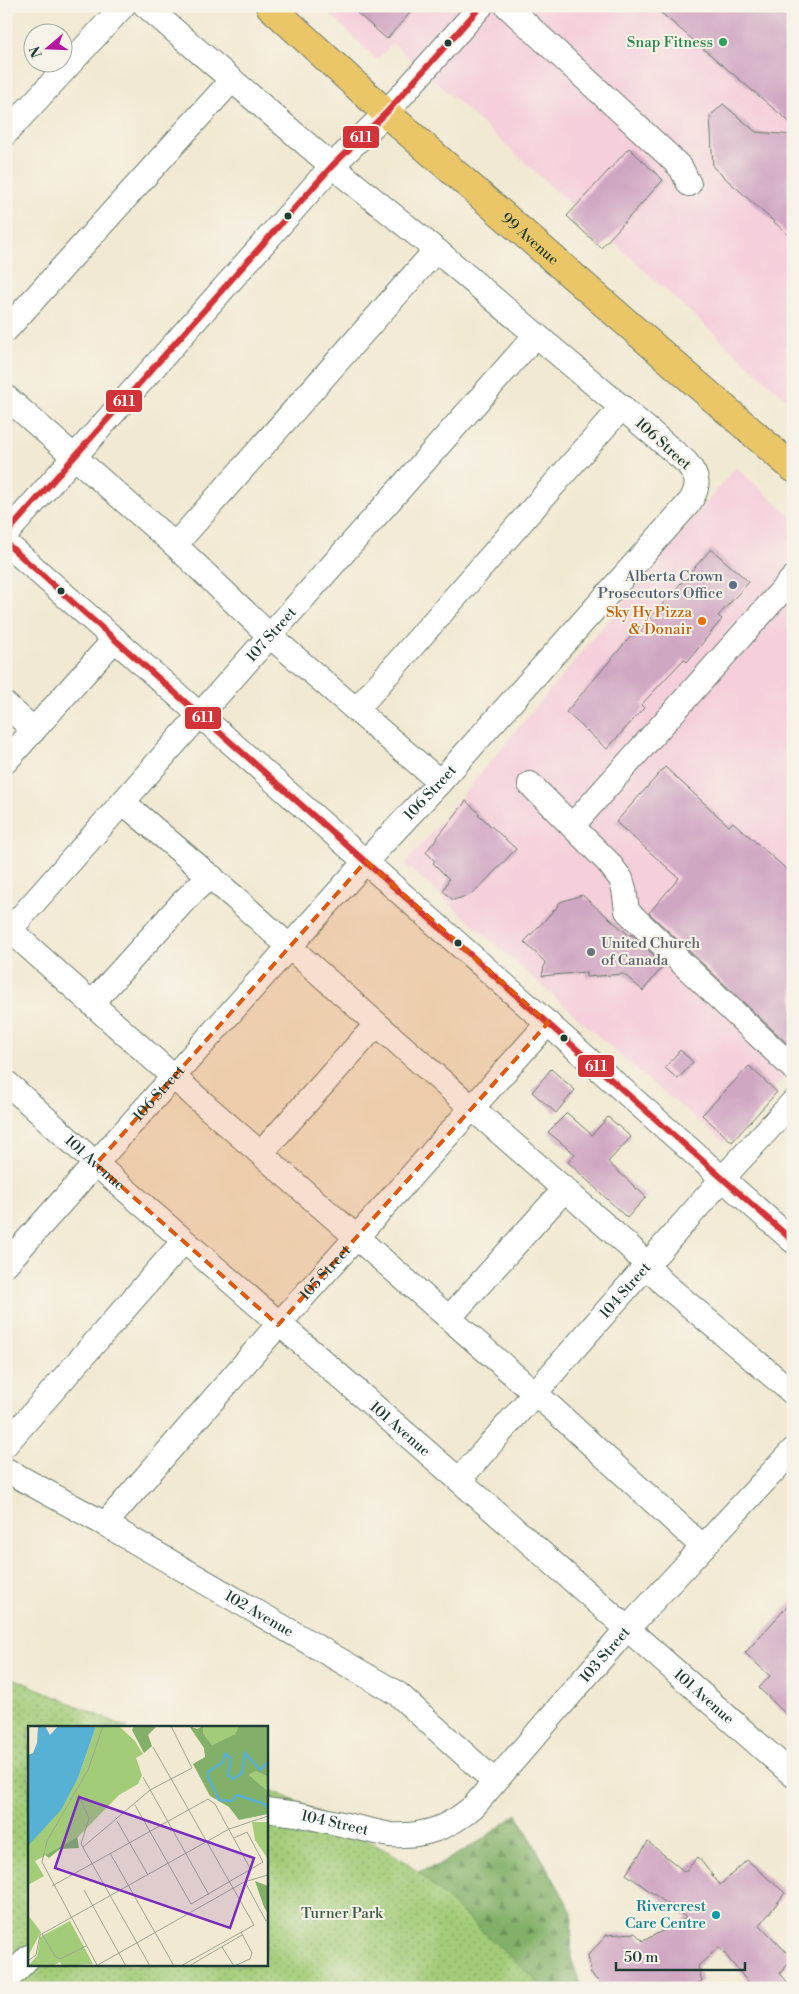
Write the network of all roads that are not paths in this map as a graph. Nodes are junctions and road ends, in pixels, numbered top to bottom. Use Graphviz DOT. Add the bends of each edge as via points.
graph roads {
  1 [pos="123,6"];
  2 [pos="146,6"];
  3 [pos="480,6"];
  4 [pos="507,6"];
  5 [pos="280,10"];
  6 [pos="232,80"];
  7 [pos="386,113"];
  8 [pos="6,133"];
  9 [pos="332,166"];
  10 [pos="689,184"];
  11 [pos="436,250"];
  12 [pos="6,330"];
  13 [pos="536,334"];
  14 [pos="6,397"];
  15 [pos="622,407"];
  16 [pos="74,458"];
  17 [pos="793,468"];
  18 [pos="6,534"];
  19 [pos="6,542"];
  20 [pos="175,545"];
  21 [pos="793,578"];
  22 [pos="270,636"];
  23 [pos="115,639"];
  24 [pos="6,705"];
  25 [pos="357,709"];
  26 [pos="202,715"];
  27 [pos="34,730"];
  28 [pos="6,761"];
  29 [pos="440,782"];
  30 [pos="530,784"];
  31 [pos="124,802"];
  32 [pos="572,826"];
  33 [pos="366,861"];
  34 [pos="212,877"];
  35 [pos="8,932"];
  36 [pos="289,947"];
  37 [pos="92,1003"];
  38 [pos="548,1023"];
  39 [pos="377,1024"];
  40 [pos="793,1068"];
  41 [pos="174,1077"];
  42 [pos="10,1093"];
  43 [pos="793,1102"];
  44 [pos="472,1108"];
  45 [pos="261,1153"];
  46 [pos="96,1164"];
  47 [pos="723,1178"];
  48 [pos="565,1189"];
  49 [pos="357,1237"];
  50 [pos="793,1241"];
  51 [pos="184,1242"];
  52 [pos="6,1264"];
  53 [pos="646,1266"];
  54 [pos="449,1318"];
  55 [pos="278,1325"];
  56 [pos="793,1393"];
  57 [pos="535,1394"];
  58 [pos="6,1444"];
  59 [pos="793,1450"];
  60 [pos="6,1470"];
  61 [pos="459,1480"];
  62 [pos="105,1524"];
  63 [pos="703,1547"];
  64 [pos="626,1630"];
  65 [pos="792,1774"];
  66 [pos="494,1781"];
  67 [pos="268,1810"];
  68 [pos="404,1836"];
  69 [pos="28,1958"];
  70 [pos="6,1981"];
  1 -- 8 [label="street"];
  2 -- 6 [label="street, 106 Street"];
  3 -- 7 [label="street"];
  4 -- 10 [label="street" via="668,155 681,168"];
  5 -- 7 [label="main road, 99 Avenue"];
  6 -- 9 [label="street, 106 Street"];
  6 -- 12 [label="street"];
  7 -- 9 [label="street"];
  7 -- 17 [label="main road, 99 Avenue"];
  9 -- 11 [label="street, 106 Street"];
  9 -- 16 [label="street"];
  11 -- 13 [label="street, 106 Street"];
  11 -- 20 [label="street"];
  13 -- 15 [label="street, 106 Street"];
  13 -- 22 [label="street, 107 Street"];
  14 -- 16 [label="street"];
  15 -- 25 [label="street"];
  15 -- 29 [label="street, 106 Street" via="692,468 696,492"];
  16 -- 18 [label="street"];
  16 -- 20 [label="street"];
  19 -- 23 [label="street"];
  20 -- 22 [label="street"];
  21 -- 32 [label="street"];
  22 -- 25 [label="street"];
  22 -- 26 [label="street, 107 Street"];
  23 -- 26 [label="street"];
  23 -- 27 [label="street"];
  24 -- 27 [label="street"];
  25 -- 29 [label="street"];
  26 -- 31 [label="street, 107 Street"];
  26 -- 33 [label="street"];
  27 -- 28 [label="street"];
  29 -- 33 [label="street, 106 Street"];
  30 -- 32 [label="street"];
  31 -- 34 [label="street"];
  31 -- 35 [label="street, 107 Street"];
  32 -- 40 [label="street" via="621,879 627,911"];
  33 -- 36 [label="street, 106 Street"];
  33 -- 38 [label="street"];
  34 -- 36 [label="street"];
  34 -- 37 [label="street" via="181,904"];
  35 -- 37 [label="street"];
  36 -- 39 [label="street"];
  36 -- 41 [label="street, 106 Street"];
  37 -- 41 [label="street"];
  38 -- 44 [label="street, 105 Street"];
  38 -- 47 [label="street"];
  39 -- 44 [label="street"];
  39 -- 45 [label="street"];
  41 -- 45 [label="street"];
  41 -- 46 [label="street, 106 Street"];
  42 -- 46 [label="street, 101 Avenue"];
  43 -- 47 [label="street, 104 Street"];
  44 -- 48 [label="street"];
  44 -- 49 [label="street, 105 Street"];
  45 -- 49 [label="street"];
  46 -- 51 [label="street, 101 Avenue"];
  46 -- 52 [label="street, 106 Street"];
  47 -- 50 [label="street"];
  47 -- 53 [label="street, 104 Street"];
  48 -- 53 [label="street" via="631,1248"];
  48 -- 54 [label="street"];
  49 -- 54 [label="street"];
  49 -- 55 [label="street, 105 Street"];
  51 -- 55 [label="street, 101 Avenue"];
  51 -- 58 [label="street"];
  53 -- 56 [label="street"];
  53 -- 57 [label="street, 104 Street"];
  54 -- 57 [label="street"];
  55 -- 61 [label="street, 101 Avenue"];
  55 -- 62 [label="street, 105 Street"];
  57 -- 61 [label="street, 104 Street"];
  57 -- 63 [label="street"];
  59 -- 63 [label="street, 103 Street"];
  60 -- 62 [label="street, 102 Avenue"];
  61 -- 64 [label="street, 101 Avenue"];
  62 -- 66 [label="street, 102 Avenue" via="398,1694"];
  63 -- 64 [label="street, 103 Street"];
  64 -- 65 [label="street, 101 Avenue"];
  64 -- 66 [label="street, 103 Street"];
  66 -- 68 [label="street, 103 Street" via="474,1806 453,1823"];
  67 -- 68 [label="street, 104 Street"];
  69 -- 70 [label="street"];
}
